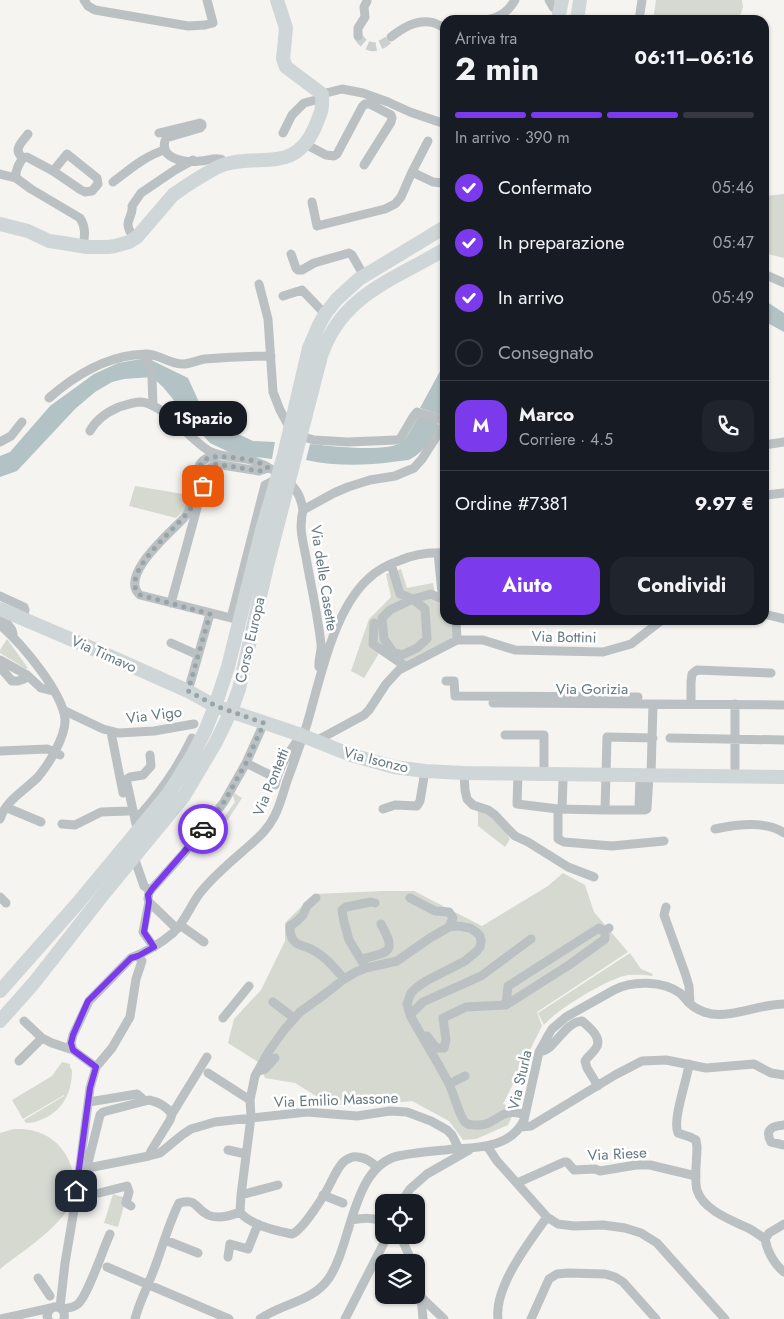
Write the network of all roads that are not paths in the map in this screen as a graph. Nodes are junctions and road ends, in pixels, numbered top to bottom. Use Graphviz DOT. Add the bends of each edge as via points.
graph roads {
  1 [pos="84,0"];
  2 [pos="207,0"];
  3 [pos="277,0"];
  4 [pos="515,0"];
  5 [pos="549,0"];
  6 [pos="580,0"];
  7 [pos="642,0"];
  8 [pos="367,1"];
  9 [pos="560,11"];
  10 [pos="500,15"];
  11 [pos="578,15"];
  12 [pos="640,15"];
  13 [pos="440,26"];
  14 [pos="358,36"];
  15 [pos="391,37"];
  16 [pos="322,94"];
  17 [pos="440,122"];
  18 [pos="159,133"];
  19 [pos="283,133"];
  20 [pos="28,134"];
  21 [pos="428,141"];
  22 [pos="305,144"];
  23 [pos="165,150"];
  24 [pos="23,158"];
  25 [pos="224,158"];
  26 [pos="191,161"];
  27 [pos="364,165"];
  28 [pos="53,171"];
  29 [pos="412,172"];
  30 [pos="0,174"];
  31 [pos="16,178"];
  32 [pos="113,182"];
  33 [pos="440,183"];
  34 [pos="312,202"];
  35 [pos="0,224"];
  36 [pos="0,229"];
  37 [pos="440,230"];
  38 [pos="12,232"];
  39 [pos="131,233"];
  40 [pos="83,246"];
  41 [pos="440,252"];
  42 [pos="291,254"];
  43 [pos="364,276"];
  44 [pos="769,276"];
  45 [pos="784,283"];
  46 [pos="260,284"];
  47 [pos="283,296"];
  48 [pos="325,314"];
  49 [pos="146,356"];
  50 [pos="271,356"];
  51 [pos="313,361"];
  52 [pos="49,398"];
  53 [pos="154,403"];
  54 [pos="440,420"];
  55 [pos="22,422"];
  56 [pos="440,428"];
  57 [pos="90,431"];
  58 [pos="0,442"];
  59 [pos="784,442"];
  60 [pos="201,444"];
  61 [pos="769,444"];
  62 [pos="218,455"];
  63 [pos="199,466"];
  64 [pos="268,468"];
  65 [pos="282,484"];
  66 [pos="784,493"];
  67 [pos="769,495"];
  68 [pos="303,510"];
  69 [pos="440,553"];
  70 [pos="392,568"];
  71 [pos="0,596"];
  72 [pos="440,598"];
  73 [pos="412,599"];
  74 [pos="171,603"];
  75 [pos="210,614"];
  76 [pos="769,615"];
  77 [pos="1,618"];
  78 [pos="235,619"];
  79 [pos="784,619"];
  80 [pos="374,623"];
  81 [pos="456,625"];
  82 [pos="656,625"];
  83 [pos="17,626"];
  84 [pos="457,640"];
  85 [pos="171,642"];
  86 [pos="198,654"];
  87 [pos="0,660"];
  88 [pos="405,666"];
  89 [pos="0,667"];
  90 [pos="771,673"];
  91 [pos="320,675"];
  92 [pos="24,679"];
  93 [pos="446,681"];
  94 [pos="53,691"];
  95 [pos="188,691"];
  96 [pos="638,697"];
  97 [pos="493,703"];
  98 [pos="653,704"];
  99 [pos="691,704"];
  100 [pos="736,704"];
  101 [pos="784,705"];
  102 [pos="216,706"];
  103 [pos="63,710"];
  104 [pos="231,711"];
  105 [pos="264,723"];
  106 [pos="194,724"];
  107 [pos="111,732"];
  108 [pos="505,735"];
  109 [pos="192,738"];
  110 [pos="306,738"];
  111 [pos="653,738"];
  112 [pos="670,738"];
  113 [pos="735,739"];
  114 [pos="784,740"];
  115 [pos="0,751"];
  116 [pos="60,755"];
  117 [pos="150,755"];
  118 [pos="246,763"];
  119 [pos="735,768"];
  120 [pos="424,771"];
  121 [pos="464,773"];
  122 [pos="518,774"];
  123 [pos="544,774"];
  124 [pos="606,774"];
  125 [pos="646,775"];
  126 [pos="784,777"];
  127 [pos="563,781"];
  128 [pos="10,809"];
  129 [pos="383,809"];
  130 [pos="560,809"];
  131 [pos="605,810"];
  132 [pos="128,811"];
  133 [pos="0,820"];
  134 [pos="40,822"];
  135 [pos="62,824"];
  136 [pos="134,824"];
  137 [pos="715,829"];
  138 [pos="784,833"];
  139 [pos="664,842"];
  140 [pos="134,857"];
  141 [pos="594,877"];
  142 [pos="152,889"];
  143 [pos="316,898"];
  144 [pos="410,898"];
  145 [pos="149,902"];
  146 [pos="374,903"];
  147 [pos="665,911"];
  148 [pos="381,924"];
  149 [pos="178,927"];
  150 [pos="449,927"];
  151 [pos="531,939"];
  152 [pos="204,942"];
  153 [pos="154,947"];
  154 [pos="138,956"];
  155 [pos="364,964"];
  156 [pos="344,978"];
  157 [pos="249,986"];
  158 [pos="0,992"];
  159 [pos="273,1002"];
  160 [pos="506,1004"];
  161 [pos="690,1004"];
  162 [pos="784,1004"];
  163 [pos="410,1015"];
  164 [pos="223,1018"];
  165 [pos="294,1018"];
  166 [pos="0,1021"];
  167 [pos="24,1021"];
  168 [pos="422,1036"];
  169 [pos="42,1038"];
  170 [pos="73,1050"];
  171 [pos="539,1052"];
  172 [pos="206,1057"];
  173 [pos="275,1058"];
  174 [pos="19,1061"];
  175 [pos="690,1064"];
  176 [pos="96,1067"];
  177 [pos="258,1071"];
  178 [pos="208,1072"];
  179 [pos="784,1075"];
  180 [pos="464,1076"];
  181 [pos="449,1084"];
  182 [pos="598,1086"];
  183 [pos="250,1100"];
  184 [pos="145,1101"];
  185 [pos="92,1102"];
  186 [pos="172,1114"];
  187 [pos="525,1115"];
  188 [pos="251,1117"];
  189 [pos="784,1125"];
  190 [pos="521,1126"];
  191 [pos="780,1144"];
  192 [pos="487,1146"];
  193 [pos="472,1148"];
  194 [pos="459,1149"];
  195 [pos="228,1150"];
  196 [pos="246,1154"];
  197 [pos="149,1156"];
  198 [pos="377,1167"];
  199 [pos="88,1168"];
  200 [pos="696,1176"];
  201 [pos="516,1183"];
  202 [pos="278,1185"];
  203 [pos="99,1193"];
  204 [pos="407,1194"];
  205 [pos="241,1195"];
  206 [pos="323,1195"];
  207 [pos="343,1203"];
  208 [pos="79,1204"];
  209 [pos="133,1207"];
  210 [pos="240,1212"];
  211 [pos="547,1217"];
  212 [pos="375,1219"];
  213 [pos="351,1220"];
  214 [pos="258,1224"];
  215 [pos="784,1224"];
  216 [pos="110,1234"];
  217 [pos="765,1239"];
  218 [pos="165,1240"];
  219 [pos="383,1244"];
  220 [pos="198,1253"];
  221 [pos="228,1256"];
  222 [pos="107,1267"];
  223 [pos="784,1272"];
  224 [pos="38,1278"];
  225 [pos="148,1284"];
  226 [pos="50,1296"];
  227 [pos="425,1301"];
  228 [pos="421,1304"];
  229 [pos="59,1311"];
  230 [pos="26,1312"];
  231 [pos="0,1319"];
  232 [pos="46,1319"];
  233 [pos="135,1319"];
  234 [pos="229,1319"];
  235 [pos="260,1319"];
  236 [pos="345,1319"];
  237 [pos="422,1319"];
  238 [pos="444,1319"];
  239 [pos="498,1319"];
  240 [pos="531,1319"];
  241 [pos="656,1319"];
  242 [pos="726,1319"];
  1 -- 2 [label="street" via="95,10 188,26 205,26 213,22"];
  3 -- 16 [label="main road" via="286,28 283,59 286,67"];
  4 -- 10 [label="street" via="508,11"];
  5 -- 9 [label="street" via="552,7"];
  6 -- 11 [label="main road"];
  7 -- 12 [label="street"];
  8 -- 14 [label="street"];
  13 -- 15 [label="street" via="430,22 417,23"];
  16 -- 17 [label="street" via="350,90"];
  16 -- 19 [label="street" via="316,100 304,103 292,115"];
  16 -- 22 [label="main road" via="323,108"];
  18 -- 23 [label="street" via="202,124 200,128 166,138"];
  20 -- 24 [label="street" via="17,151"];
  21 -- 29 [label="street"];
  22 -- 25 [label="main road" via="300,150 273,160"];
  22 -- 27 [label="street" via="334,156 362,107 370,104 391,114 392,122"];
  23 -- 26 [label="street" via="173,158"];
  23 -- 32 [label="street"];
  24 -- 28 [label="street" via="27,157"];
  24 -- 31 [label="street"];
  25 -- 26 [label="street" via="223,161"];
  25 -- 40 [label="main road" via="173,195 129,242 108,247"];
  26 -- 39 [label="street" via="141,193 129,218"];
  28 -- 28 [label="street" via="86,192 98,184 97,178 67,154"];
  29 -- 33 [label="street"];
  29 -- 34 [label="street" via="395,204 385,209 317,226"];
  30 -- 31 [label="street"];
  31 -- 40 [label="street" via="80,218 85,232"];
  35 -- 40 [label="main road" via="28,231 49,241"];
  36 -- 38 [label="street"];
  37 -- 43 [label="main road, Corso Europa"];
  41 -- 51 [label="main road, Corso Europa" via="356,302 332,330 324,348"];
  42 -- 43 [label="street" via="296,268 302,270 314,263 349,253"];
  43 -- 48 [label="main road, Corso Europa" via="352,284"];
  44 -- 45 [label="street"];
  46 -- 50 [label="street" via="268,318"];
  47 -- 48 [label="street" via="302,290"];
  48 -- 51 [label="main road, Corso Europa" via="315,334"];
  49 -- 50 [label="street" via="154,355 184,364 203,359"];
  49 -- 52 [label="street" via="121,357 94,366"];
  49 -- 53 [label="street"];
  50 -- 54 [label="street" via="274,392 293,434 314,440 348,442 396,440 400,439 417,412"];
  51 -- 65 [label="main road, Corso Europa" via="284,455"];
  53 -- 57 [label="street" via="139,402 109,411"];
  53 -- 60 [label="street"];
  55 -- 58 [label="street" via="11,436"];
  56 -- 68 [label="street, Via delle Casette" via="414,468 348,487"];
  59 -- 61 [label="street"];
  60 -- 62 [label="street"];
  60 -- 63 [label="street"];
  62 -- 63 [label="street"];
  62 -- 64 [label="street" via="248,460"];
  63 -- 74 [label="street, Corso Europa" via="192,506 141,565 134,584 140,595"];
  64 -- 68 [label="street" via="277,472 295,490"];
  64 -- 74 [label="street" via="259,471 216,464 207,470"];
  65 -- 78 [label="main road, Corso Europa" via="262,530"];
  65 -- 104 [label="main road, Corso Europa" via="267,566"];
  66 -- 67 [label="street"];
  68 -- 91 [label="street, Via delle Casette" via="301,536 322,647"];
  69 -- 70 [label="street" via="422,553 405,558"];
  70 -- 73 [label="street" via="400,594"];
  70 -- 91 [label="street" via="368,578 349,603"];
  71 -- 83 [label="street" via="24,606"];
  72 -- 73 [label="street" via="432,594"];
  73 -- 73 [label="street" via="382,618 384,639 393,652 402,655 427,639 425,609"];
  74 -- 75 [label="street, Corso Europa"];
  75 -- 78 [label="street, Corso Europa"];
  75 -- 86 [label="street"];
  76 -- 79 [label="street"];
  77 -- 83 [label="main road, Via Timavo"];
  77 -- 83 [label="street"];
  78 -- 102 [label="main road, Corso Europa" via="228,667"];
  80 -- 88 [label="street" via="373,644"];
  81 -- 84 [label="street"];
  82 -- 84 [label="street, Via Bottini" via="631,644 603,652 515,650 483,640"];
  83 -- 94 [label="street" via="34,662"];
  83 -- 95 [label="main road, Via Timavo" via="46,628"];
  84 -- 88 [label="street, Via Bottini"];
  85 -- 86 [label="street"];
  86 -- 95 [label="street"];
  87 -- 94 [label="street" via="27,675 41,688"];
  88 -- 110 [label="street, Via Bottini" via="393,676 364,715"];
  89 -- 92 [label="street" via="12,681"];
  90 -- 99 [label="street" via="697,670 692,674"];
  91 -- 110 [label="street, Via Pontetti"];
  93 -- 96 [label="street" via="454,681 455,696"];
  94 -- 103 [label="street"];
  95 -- 102 [label="main road, Via Timavo"];
  97 -- 98 [label="street, Via Gorizia"];
  98 -- 99 [label="street, Via Gorizia"];
  98 -- 111 [label="street"];
  99 -- 100 [label="street, Via Gorizia"];
  100 -- 101 [label="street, Via Gorizia"];
  100 -- 113 [label="street"];
  102 -- 104 [label="main road, Via Isonzo"];
  102 -- 136 [label="main road, Corso Europa" via="192,756 169,792"];
  103 -- 107 [label="street, Via Vigo"];
  103 -- 133 [label="street" via="64,728 56,750 37,777 8,804"];
  104 -- 105 [label="main road, Via Isonzo"];
  104 -- 140 [label="main road, Corso Europa" via="184,796"];
  105 -- 110 [label="main road, Via Isonzo"];
  105 -- 118 [label="street"];
  106 -- 107 [label="street, Via Vigo" via="154,731"];
  107 -- 132 [label="street"];
  108 -- 123 [label="street" via="544,735"];
  109 -- 136 [label="street" via="184,756"];
  110 -- 118 [label="street" via="287,754 276,782"];
  110 -- 120 [label="main road, Via Isonzo" via="376,762"];
  110 -- 149 [label="street, Via Pontetti" via="273,819 263,833 205,888"];
  111 -- 124 [label="street" via="607,737"];
  111 -- 125 [label="street"];
  112 -- 113 [label="street"];
  113 -- 114 [label="street"];
  113 -- 119 [label="street"];
  115 -- 116 [label="street" via="50,750"];
  117 -- 136 [label="street" via="151,766 143,775 127,779"];
  118 -- 142 [label="street" via="219,810"];
  120 -- 121 [label="main road, Via Isonzo"];
  120 -- 129 [label="street" via="417,806 394,804"];
  121 -- 122 [label="main road, Via Isonzo"];
  121 -- 141 [label="street" via="467,798 473,805 496,815 515,836 568,867"];
  122 -- 123 [label="main road, Via Isonzo"];
  122 -- 130 [label="street" via="518,804"];
  123 -- 124 [label="main road, Via Isonzo"];
  124 -- 125 [label="main road, Via Isonzo"];
  124 -- 131 [label="street"];
  125 -- 126 [label="main road, Via Isonzo"];
  125 -- 131 [label="street" via="647,809"];
  127 -- 130 [label="street"];
  128 -- 134 [label="street"];
  130 -- 131 [label="street"];
  130 -- 139 [label="street" via="558,839 564,842 612,846"];
  132 -- 135 [label="street" via="101,812 75,824"];
  132 -- 136 [label="street"];
  136 -- 158 [label="main road, Corso Europa" via="77,904"];
  137 -- 138 [label="street" via="760,825"];
  140 -- 142 [label="street" via="144,886"];
  140 -- 166 [label="main road, Corso Europa"];
  142 -- 145 [label="street" via="148,895"];
  143 -- 156 [label="street" via="290,926 292,938 298,945 321,955"];
  144 -- 150 [label="street" via="435,911 449,912 453,918"];
  145 -- 149 [label="street"];
  145 -- 153 [label="street" via="144,932"];
  146 -- 155 [label="street" via="342,910 349,940"];
  147 -- 161 [label="street" via="689,986"];
  148 -- 155 [label="street" via="389,941 388,951"];
  149 -- 152 [label="street"];
  149 -- 153 [label="street, Via Pontetti"];
  150 -- 155 [label="street" via="397,961"];
  150 -- 163 [label="street" via="470,928 480,936 480,947 472,957 426,981 411,993"];
  151 -- 163 [label="street" via="481,976 423,1002"];
  153 -- 154 [label="street, Via Pontetti"];
  154 -- 170 [label="street, Via Pontetti" via="131,958 88,1001 73,1035"];
  154 -- 176 [label="street" via="142,961 130,1017 112,1048"];
  155 -- 156 [label="street"];
  156 -- 165 [label="street"];
  157 -- 164 [label="street"];
  159 -- 165 [label="street"];
  160 -- 160 [label="street" via="569,966 605,939 607,929 599,928 508,986"];
  160 -- 168 [label="street" via="466,1007 442,1018 446,1040 444,1048 436,1048 427,1036"];
  161 -- 162 [label="street, Via Sturla" via="714,1014"];
  161 -- 171 [label="street, Via Sturla" via="682,994 662,986 621,986 566,1017 552,1029"];
  163 -- 168 [label="street"];
  165 -- 177 [label="street"];
  167 -- 169 [label="street"];
  168 -- 181 [label="street"];
  169 -- 170 [label="street"];
  169 -- 174 [label="street"];
  170 -- 176 [label="street"];
  171 -- 182 [label="street" via="549,1049 566,1030 582,1021 593,1030 598,1040 597,1048 585,1061"];
  171 -- 187 [label="street, Via Sturla"];
  172 -- 186 [label="street"];
  173 -- 177 [label="street" via="265,1069"];
  175 -- 179 [label="street" via="706,1068 754,1064 771,1073"];
  175 -- 182 [label="street" via="642,1061"];
  175 -- 200 [label="street" via="676,1130 696,1140"];
  176 -- 185 [label="street" via="90,1088"];
  177 -- 183 [label="street"];
  178 -- 183 [label="street"];
  180 -- 181 [label="street"];
  181 -- 187 [label="street" via="460,1114 470,1125 488,1124 507,1112"];
  182 -- 190 [label="street" via="531,1126"];
  183 -- 188 [label="street"];
  184 -- 185 [label="street" via="137,1094"];
  184 -- 186 [label="street" via="157,1102"];
  184 -- 199 [label="street" via="107,1110 100,1115"];
  185 -- 208 [label="street"];
  186 -- 197 [label="street"];
  187 -- 190 [label="street, Via Sturla"];
  188 -- 194 [label="street, Via Emilio Massone" via="307,1112 357,1116 407,1112 447,1130"];
  188 -- 196 [label="street"];
  188 -- 197 [label="street, Via Emilio Massone" via="199,1126 160,1153"];
  189 -- 191 [label="street" via="769,1130 771,1142"];
  190 -- 192 [label="street, Via Sturla" via="503,1141"];
  192 -- 193 [label="street, Via Sturla"];
  192 -- 201 [label="street"];
  193 -- 194 [label="street, Via Sturla"];
  193 -- 204 [label="street" via="422,1177"];
  194 -- 198 [label="street, Via Sturla" via="398,1156"];
  195 -- 196 [label="street"];
  196 -- 205 [label="street"];
  197 -- 199 [label="street, Via Emilio Massone"];
  198 -- 206 [label="street" via="362,1157 346,1159"];
  198 -- 213 [label="street"];
  199 -- 208 [label="street"];
  200 -- 201 [label="street, Via Riese" via="650,1165 600,1171 574,1170 564,1162"];
  200 -- 217 [label="street" via="696,1189 702,1200 727,1219"];
  201 -- 211 [label="street"];
  202 -- 205 [label="street"];
  203 -- 209 [label="street" via="127,1186 126,1203"];
  205 -- 210 [label="street"];
  206 -- 207 [label="street"];
  206 -- 214 [label="street" via="296,1233"];
  208 -- 229 [label="street" via="65,1263"];
  210 -- 214 [label="street"];
  210 -- 218 [label="street" via="222,1217 210,1216 193,1202 180,1203"];
  211 -- 239 [label="street" via="509,1275 499,1302"];
  211 -- 242 [label="street" via="558,1224 603,1225 641,1233 671,1252"];
  212 -- 213 [label="street"];
  213 -- 235 [label="street" via="329,1279 304,1299"];
  214 -- 221 [label="street" via="248,1249 225,1242"];
  215 -- 217 [label="street"];
  216 -- 229 [label="street" via="86,1294 78,1305"];
  217 -- 223 [label="street" via="766,1248"];
  218 -- 220 [label="street"];
  218 -- 225 [label="street"];
  219 -- 236 [label="street"];
  222 -- 225 [label="street"];
  224 -- 226 [label="street"];
  225 -- 233 [label="street"];
  225 -- 234 [label="street"];
  227 -- 238 [label="street"];
  228 -- 237 [label="street"];
  229 -- 230 [label="street"];
  229 -- 232 [label="street" via="47,1312"];
  230 -- 231 [label="street"];
  230 -- 232 [label="street"];
  240 -- 241 [label="street" via="549,1279 568,1273 615,1277"];
}
